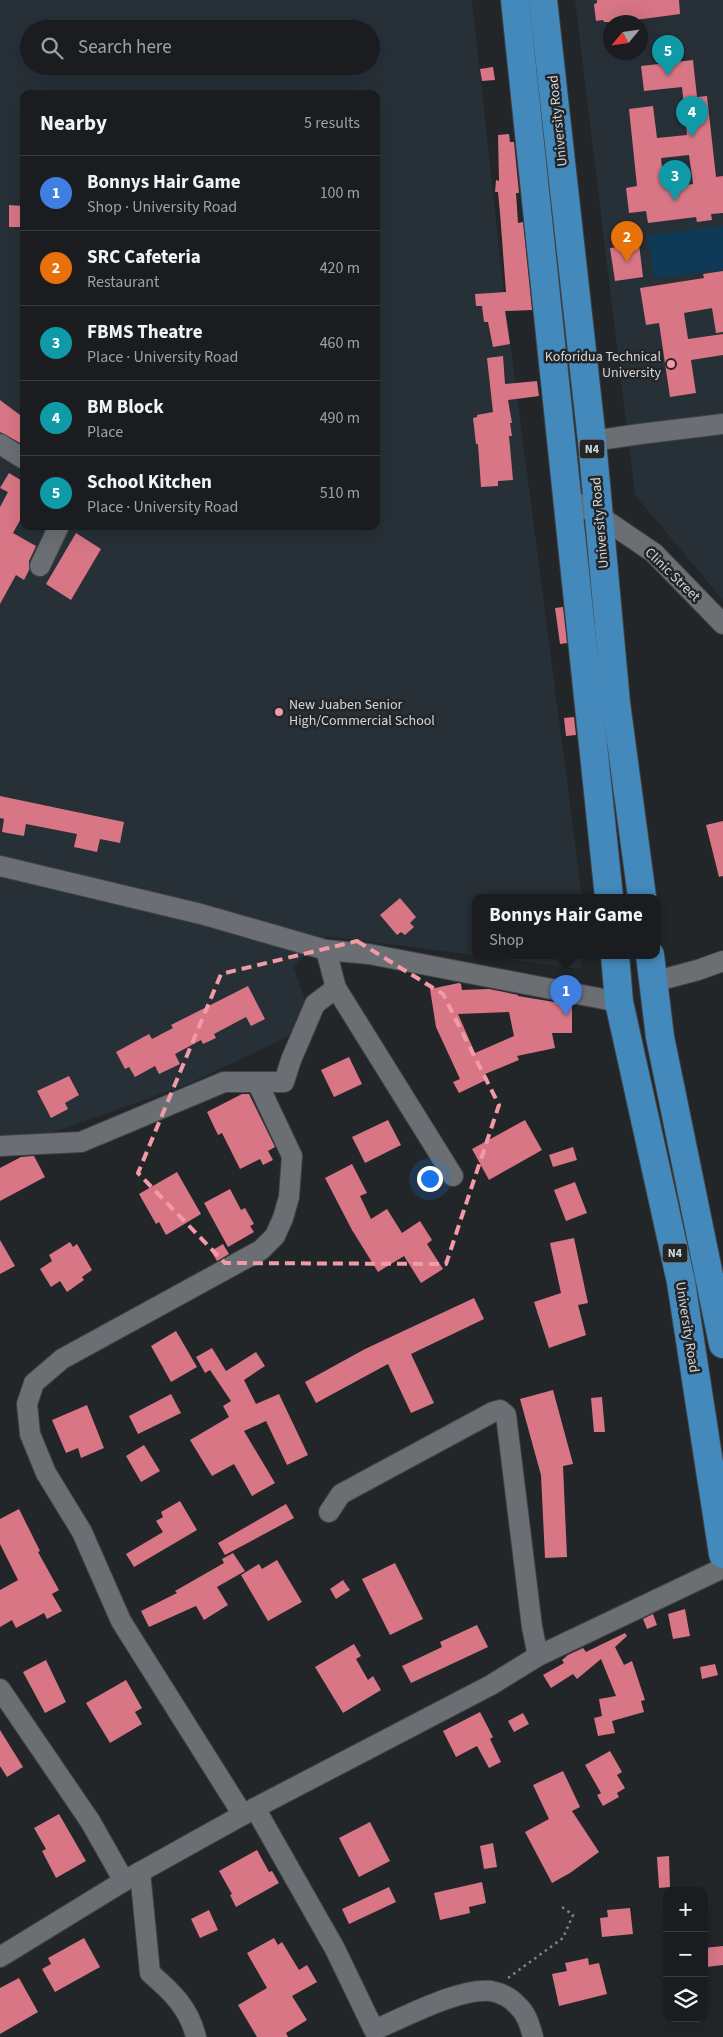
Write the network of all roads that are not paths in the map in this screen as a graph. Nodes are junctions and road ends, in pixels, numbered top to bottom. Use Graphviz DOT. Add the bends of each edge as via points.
graph roads {
  1 [pos="515,0"];
  2 [pos="544,0"];
  3 [pos="723,424"];
  4 [pos="592,442"];
  5 [pos="0,444"];
  6 [pos="20,456"];
  7 [pos="568,498"];
  8 [pos="598,515"];
  9 [pos="57,530"];
  10 [pos="40,566"];
  11 [pos="723,624"];
  12 [pos="0,866"];
  13 [pos="609,894"];
  14 [pos="642,894"];
  15 [pos="326,950"];
  16 [pos="615,959"];
  17 [pos="650,959"];
  18 [pos="723,961"];
  19 [pos="653,982"];
  20 [pos="336,988"];
  21 [pos="620,1002"];
  22 [pos="256,1082"];
  23 [pos="0,1146"];
  24 [pos="453,1176"];
  25 [pos="723,1344"];
  26 [pos="329,1512"];
  27 [pos="723,1554"];
  28 [pos="723,1568"];
  29 [pos="538,1656"];
  30 [pos="0,1689"];
  31 [pos="249,1811"];
  32 [pos="132,1876"];
  33 [pos="3,1948"];
  34 [pos="371,2034"];
  35 [pos="196,2037"];
  36 [pos="533,2037"];
  1 -- 7 [label="highway, University Road / N4"];
  2 -- 4 [label="highway, University Road / N4"];
  3 -- 4 [label="street"];
  4 -- 8 [label="highway, University Road / N4"];
  5 -- 6 [label="street"];
  7 -- 8 [label="street, Clinic Street"];
  7 -- 13 [label="highway, University Road / N4"];
  8 -- 11 [label="street, Clinic Street" via="654,553"];
  8 -- 14 [label="highway, University Road / N4" via="616,703"];
  9 -- 10 [label="street"];
  12 -- 15 [label="street" via="201,914"];
  15 -- 20 [label="street"];
  15 -- 21 [label="street" via="369,954"];
  16 -- 21 [label="highway, University Road / N4"];
  17 -- 19 [label="highway, University Road / N4"];
  18 -- 19 [label="street"];
  19 -- 25 [label="highway, University Road / N4" via="660,1037"];
  20 -- 22 [label="street" via="315,1004 284,1082"];
  20 -- 24 [label="street"];
  21 -- 27 [label="highway, University Road / N4" via="681,1282"];
  22 -- 23 [label="street" via="224,1082 81,1142"];
  22 -- 31 [label="street" via="292,1156 289,1197 276,1236 261,1250 62,1359 34,1383 27,1404 30,1434 46,1472 82,1532 122,1621"];
  26 -- 29 [label="street" via="342,1494 500,1410 506,1415"];
  28 -- 29 [label="street"];
  29 -- 31 [label="street" via="491,1685"];
  30 -- 32 [label="street" via="90,1821"];
  31 -- 32 [label="street"];
  31 -- 34 [label="street" via="335,1949"];
  32 -- 33 [label="street"];
  32 -- 35 [label="street" via="150,1973 174,1994 192,2021"];
  34 -- 36 [label="street" via="445,2000 490,1991 506,1996 519,2006"];
}
